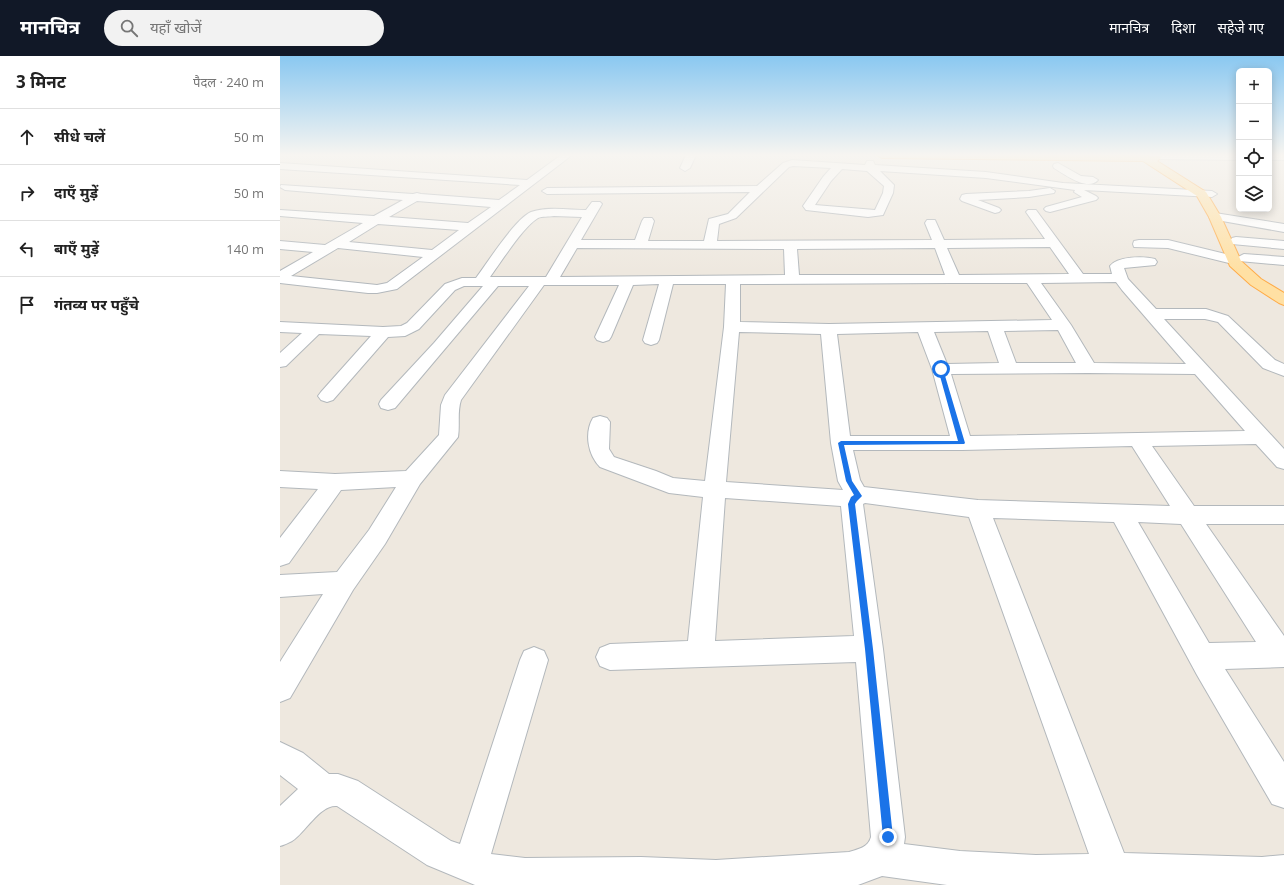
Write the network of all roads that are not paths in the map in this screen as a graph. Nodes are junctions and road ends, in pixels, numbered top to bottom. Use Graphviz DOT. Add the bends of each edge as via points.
graph roads {
  1 [pos="366,194"];
  2 [pos="421,194"];
  3 [pos="516,194"];
  4 [pos="602,194"];
  5 [pos="754,194"];
  6 [pos="817,194"];
  7 [pos="888,194"];
  8 [pos="1028,194"];
  9 [pos="1083,194"];
  10 [pos="1203,194"];
  11 [pos="1207,194"];
  12 [pos="415,197"];
  13 [pos="502,204"];
  14 [pos="1050,209"];
  15 [pos="995,210"];
  16 [pos="1032,212"];
  17 [pos="280,213"];
  18 [pos="591,214"];
  19 [pos="377,220"];
  20 [pos="648,221"];
  21 [pos="1224,221"];
  22 [pos="931,224"];
  23 [pos="470,227"];
  24 [pos="1284,228"];
  25 [pos="1284,236"];
  26 [pos="1236,241"];
  27 [pos="1054,243"];
  28 [pos="574,244"];
  29 [pos="940,244"];
  30 [pos="1139,244"];
  31 [pos="280,245"];
  32 [pos="640,245"];
  33 [pos="710,245"];
  34 [pos="790,245"];
  35 [pos="1284,245"];
  36 [pos="329,247"];
  37 [pos="435,254"];
  38 [pos="1239,259"];
  39 [pos="1284,261"];
  40 [pos="1150,262"];
  41 [pos="280,278"];
  42 [pos="1079,278"];
  43 [pos="1120,278"];
  44 [pos="1031,279"];
  45 [pos="628,280"];
  46 [pos="667,280"];
  47 [pos="733,280"];
  48 [pos="792,280"];
  49 [pos="954,280"];
  50 [pos="545,281"];
  51 [pos="487,282"];
  52 [pos="1284,292"];
  53 [pos="1284,300"];
  54 [pos="1152,314"];
  55 [pos="1063,325"];
  56 [pos="994,326"];
  57 [pos="280,327"];
  58 [pos="732,328"];
  59 [pos="924,328"];
  60 [pos="314,329"];
  61 [pos="829,329"];
  62 [pos="383,332"];
  63 [pos="603,337"];
  64 [pos="651,340"];
  65 [pos="280,362"];
  66 [pos="1088,368"];
  67 [pos="941,369"];
  68 [pos="1009,369"];
  69 [pos="1200,370"];
  70 [pos="1284,371"];
  71 [pos="327,396"];
  72 [pos="388,404"];
  73 [pos="600,422"];
  74 [pos="1260,437"];
  75 [pos="1137,439"];
  76 [pos="841,443"];
  77 [pos="962,443"];
  78 [pos="1284,462"];
  79 [pos="280,479"];
  80 [pos="412,479"];
  81 [pos="335,482"];
  82 [pos="715,488"];
  83 [pos="856,498"];
  84 [pos="978,509"];
  85 [pos="1122,513"];
  86 [pos="1187,515"];
  87 [pos="1284,515"];
  88 [pos="280,556"];
  89 [pos="344,582"];
  90 [pos="280,586"];
  91 [pos="869,649"];
  92 [pos="700,654"];
  93 [pos="1282,654"];
  94 [pos="1202,656"];
  95 [pos="610,657"];
  96 [pos="534,660"];
  97 [pos="280,688"];
  98 [pos="280,758"];
  99 [pos="323,791"];
  100 [pos="1284,792"];
  101 [pos="280,829"];
  102 [pos="880,858"];
  103 [pos="470,866"];
  104 [pos="1114,871"];
  105 [pos="961,877"];
  106 [pos="1070,878"];
  107 [pos="1271,878"];
  108 [pos="716,881"];
  1 -- 12 [label="street"];
  2 -- 12 [label="street"];
  3 -- 13 [label="street"];
  4 -- 18 [label="street"];
  5 -- 33 [label="street" via="735,214 713,222"];
  6 -- 7 [label="street" via="810,208 877,214"];
  8 -- 15 [label="street" via="966,197"];
  9 -- 14 [label="street" via="1092,198"];
  10 -- 11 [label="street"];
  11 -- 21 [label="main road"];
  12 -- 13 [label="street"];
  12 -- 19 [label="street"];
  13 -- 23 [label="street"];
  16 -- 27 [label="street"];
  17 -- 19 [label="street"];
  18 -- 28 [label="street"];
  18 -- 51 [label="street" via="535,216 520,229"];
  19 -- 23 [label="street"];
  19 -- 36 [label="street"];
  20 -- 32 [label="street"];
  21 -- 24 [label="street"];
  21 -- 25 [label="street"];
  21 -- 26 [label="main road"];
  21 -- 38 [label="main road"];
  22 -- 29 [label="street"];
  23 -- 37 [label="street"];
  26 -- 35 [label="street"];
  26 -- 38 [label="main road"];
  27 -- 29 [label="street"];
  27 -- 42 [label="street"];
  28 -- 32 [label="street"];
  28 -- 50 [label="street"];
  29 -- 34 [label="street"];
  29 -- 49 [label="street"];
  30 -- 38 [label="street" via="1168,244"];
  31 -- 36 [label="street"];
  32 -- 33 [label="street"];
  33 -- 34 [label="street"];
  34 -- 48 [label="street"];
  36 -- 37 [label="street"];
  36 -- 41 [label="street"];
  37 -- 41 [label="street" via="386,288 368,289"];
  38 -- 39 [label="street"];
  38 -- 52 [label="main road"];
  38 -- 53 [label="main road" via="1247,275"];
  40 -- 43 [label="street" via="1118,265"];
  42 -- 43 [label="street"];
  42 -- 44 [label="street"];
  43 -- 54 [label="street"];
  44 -- 49 [label="street"];
  44 -- 55 [label="street"];
  45 -- 46 [label="street"];
  45 -- 50 [label="street"];
  45 -- 63 [label="street"];
  46 -- 47 [label="street"];
  46 -- 64 [label="street"];
  47 -- 48 [label="street"];
  47 -- 58 [label="street"];
  48 -- 49 [label="street"];
  50 -- 51 [label="street"];
  50 -- 80 [label="street" via="452,399 448,437"];
  51 -- 62 [label="street" via="454,284 409,329"];
  51 -- 72 [label="street" via="445,340"];
  54 -- 69 [label="street"];
  54 -- 70 [label="street" via="1206,314 1223,319 1269,364"];
  55 -- 56 [label="street"];
  55 -- 66 [label="street"];
  56 -- 59 [label="street"];
  56 -- 68 [label="street"];
  57 -- 60 [label="street"];
  58 -- 61 [label="street"];
  58 -- 82 [label="street"];
  59 -- 61 [label="street"];
  59 -- 67 [label="street"];
  60 -- 62 [label="street"];
  60 -- 65 [label="street"];
  61 -- 76 [label="street"];
  62 -- 71 [label="street"];
  66 -- 68 [label="street"];
  66 -- 69 [label="street"];
  67 -- 68 [label="street"];
  67 -- 77 [label="street"];
  69 -- 74 [label="street"];
  73 -- 82 [label="street" via="599,452 607,462 680,487"];
  74 -- 75 [label="street"];
  74 -- 78 [label="street"];
  75 -- 77 [label="street"];
  75 -- 86 [label="street"];
  76 -- 77 [label="street"];
  76 -- 83 [label="street" via="849,481"];
  79 -- 81 [label="street"];
  80 -- 81 [label="street"];
  80 -- 89 [label="street" via="377,537"];
  81 -- 88 [label="street"];
  82 -- 83 [label="street"];
  82 -- 92 [label="street"];
  83 -- 84 [label="street" via="865,495"];
  83 -- 91 [label="street" via="852,504"];
  84 -- 85 [label="street"];
  84 -- 104 [label="street"];
  85 -- 86 [label="street"];
  85 -- 94 [label="street"];
  86 -- 87 [label="street"];
  86 -- 93 [label="street"];
  89 -- 90 [label="street"];
  89 -- 97 [label="street"];
  91 -- 92 [label="street"];
  91 -- 102 [label="street" via="888,837 886,849"];
  92 -- 95 [label="street"];
  93 -- 94 [label="street"];
  94 -- 100 [label="street"];
  96 -- 103 [label="street"];
  98 -- 99 [label="street" via="309,776"];
  99 -- 101 [label="street"];
  99 -- 103 [label="street" via="336,789 346,793 439,853"];
  102 -- 105 [label="street"];
  102 -- 108 [label="street" via="849,870"];
  103 -- 108 [label="street" via="502,874 525,876 641,875"];
  104 -- 106 [label="street"];
  104 -- 107 [label="street"];
  105 -- 106 [label="street" via="1036,873"];
}
